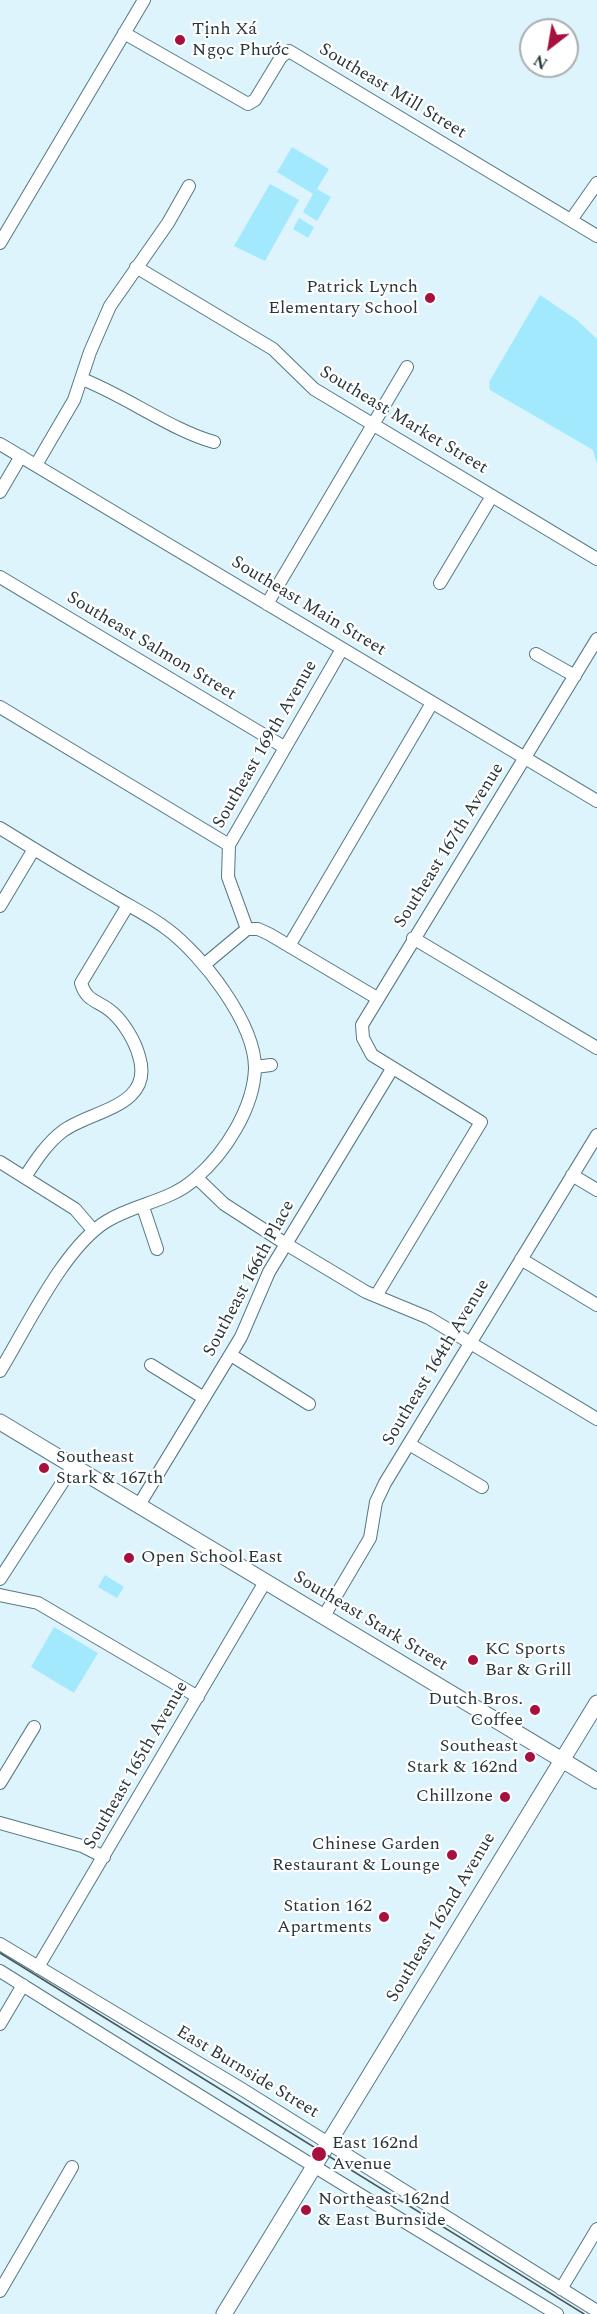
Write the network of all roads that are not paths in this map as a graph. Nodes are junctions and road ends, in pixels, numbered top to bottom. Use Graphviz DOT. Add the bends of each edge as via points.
graph roads {
  1 [pos="139,2"];
  2 [pos="124,33"];
  3 [pos="597,183"];
  4 [pos="189,186"];
  5 [pos="571,220"];
  6 [pos="597,236"];
  7 [pos="0,243"];
  8 [pos="136,267"];
  9 [pos="407,367"];
  10 [pos="82,380"];
  11 [pos="373,425"];
  12 [pos="214,442"];
  13 [pos="0,444"];
  14 [pos="21,456"];
  15 [pos="36,465"];
  16 [pos="0,492"];
  17 [pos="492,496"];
  18 [pos="597,559"];
  19 [pos="0,576"];
  20 [pos="440,583"];
  21 [pos="267,604"];
  22 [pos="597,639"];
  23 [pos="342,649"];
  24 [pos="536,654"];
  25 [pos="575,676"];
  26 [pos="432,703"];
  27 [pos="0,707"];
  28 [pos="284,747"];
  29 [pos="526,759"];
  30 [pos="597,801"];
  31 [pos="0,828"];
  32 [pos="229,845"];
  33 [pos="34,849"];
  34 [pos="128,905"];
  35 [pos="0,906"];
  36 [pos="247,929"];
  37 [pos="413,938"];
  38 [pos="290,946"];
  39 [pos="205,964"];
  40 [pos="377,998"];
  41 [pos="597,1048"];
  42 [pos="271,1065"];
  43 [pos="255,1067"];
  44 [pos="392,1069"];
  45 [pos="597,1135"];
  46 [pos="0,1162"];
  47 [pos="572,1175"];
  48 [pos="25,1177"];
  49 [pos="196,1178"];
  50 [pos="597,1190"];
  51 [pos="143,1207"];
  52 [pos="93,1230"];
  53 [pos="286,1244"];
  54 [pos="157,1249"];
  55 [pos="521,1259"];
  56 [pos="376,1296"];
  57 [pos="597,1305"];
  58 [pos="470,1343"];
  59 [pos="231,1355"];
  60 [pos="151,1365"];
  61 [pos="0,1371"];
  62 [pos="204,1398"];
  63 [pos="309,1404"];
  64 [pos="597,1419"];
  65 [pos="0,1422"];
  66 [pos="409,1444"];
  67 [pos="73,1466"];
  68 [pos="482,1487"];
  69 [pos="139,1505"];
  70 [pos="0,1579"];
  71 [pos="265,1582"];
  72 [pos="0,1595"];
  73 [pos="324,1616"];
  74 [pos="198,1697"];
  75 [pos="597,1703"];
  76 [pos="34,1727"];
  77 [pos="563,1760"];
  78 [pos="597,1780"];
  79 [pos="0,1784"];
  80 [pos="0,1823"];
  81 [pos="104,1857"];
  82 [pos="0,1944"];
  83 [pos="38,1967"];
  84 [pos="0,1971"];
  85 [pos="23,1985"];
  86 [pos="0,2024"];
  87 [pos="320,2154"];
  88 [pos="72,2167"];
  89 [pos="597,2229"];
  90 [pos="561,2289"];
  91 [pos="0,2291"];
  92 [pos="597,2311"];
  93 [pos="550,2312"];
  94 [pos="224,2314"];
  1 -- 2 [label="street"];
  2 -- 5 [label="street, Southeast Mill Street" via="248,104 255,100 281,57 290,51"];
  2 -- 7 [label="street"];
  3 -- 5 [label="street"];
  4 -- 8 [label="street"];
  5 -- 6 [label="street, Southeast Mill Street"];
  8 -- 10 [label="street" via="101,325"];
  8 -- 11 [label="street, Southeast Market Street" via="273,349 306,384"];
  9 -- 11 [label="street"];
  10 -- 12 [label="street"];
  10 -- 15 [label="street" via="66,417"];
  11 -- 17 [label="street, Southeast Market Street"];
  11 -- 21 [label="street"];
  13 -- 14 [label="street, Southeast Main Street"];
  14 -- 15 [label="street, Southeast Main Street"];
  14 -- 16 [label="street"];
  15 -- 21 [label="street, Southeast Main Street"];
  17 -- 18 [label="street, Southeast Market Street"];
  17 -- 20 [label="street"];
  19 -- 28 [label="street, Southeast Salmon Street"];
  21 -- 23 [label="street, Southeast Main Street"];
  22 -- 25 [label="street, Southeast 167th Avenue"];
  23 -- 26 [label="street, Southeast Main Street"];
  23 -- 28 [label="street, Southeast 169th Avenue"];
  24 -- 25 [label="street"];
  25 -- 29 [label="street, Southeast 167th Avenue"];
  26 -- 29 [label="street, Southeast Main Street"];
  26 -- 38 [label="street"];
  27 -- 32 [label="street"];
  28 -- 32 [label="street, Southeast 169th Avenue"];
  29 -- 30 [label="street, Southeast Main Street"];
  29 -- 37 [label="street, Southeast 167th Avenue"];
  31 -- 33 [label="street"];
  32 -- 36 [label="street, Southeast 169th Avenue" via="228,877"];
  33 -- 34 [label="street"];
  33 -- 35 [label="street"];
  34 -- 39 [label="street" via="168,929"];
  34 -- 48 [label="street" via="81,983 85,995 112,1012 128,1033 139,1055 138,1084 112,1110 63,1131 50,1142"];
  36 -- 38 [label="street" via="258,929"];
  36 -- 39 [label="street"];
  37 -- 40 [label="street, Southeast 167th Avenue"];
  37 -- 41 [label="street"];
  38 -- 40 [label="street"];
  39 -- 43 [label="street" via="235,1010"];
  40 -- 44 [label="street, Southeast 167th Avenue" via="362,1026 363,1038 372,1055"];
  42 -- 43 [label="street"];
  43 -- 49 [label="street" via="245,1110 220,1153"];
  44 -- 53 [label="street, Southeast 166th Place"];
  44 -- 56 [label="street" via="481,1122"];
  45 -- 47 [label="street, Southeast 164th Avenue"];
  46 -- 48 [label="street"];
  47 -- 50 [label="street"];
  47 -- 55 [label="street, Southeast 164th Avenue"];
  48 -- 52 [label="street" via="75,1209"];
  49 -- 51 [label="street" via="179,1191"];
  49 -- 53 [label="street" via="224,1204"];
  51 -- 52 [label="street" via="109,1219"];
  51 -- 54 [label="street"];
  52 -- 61 [label="street" via="73,1250"];
  53 -- 56 [label="street"];
  53 -- 59 [label="street, Southeast 166th Place"];
  55 -- 57 [label="street"];
  55 -- 58 [label="street, Southeast 164th Avenue"];
  56 -- 58 [label="street" via="417,1312"];
  58 -- 64 [label="street"];
  58 -- 66 [label="street, Southeast 164th Avenue"];
  59 -- 62 [label="street, Southeast 166th Place"];
  59 -- 63 [label="street"];
  60 -- 62 [label="street"];
  62 -- 69 [label="street, Southeast 166th Place"];
  65 -- 67 [label="main road, Southeast Stark Street"];
  66 -- 68 [label="street"];
  66 -- 73 [label="street, Southeast 164th Avenue" via="380,1493 370,1538"];
  67 -- 69 [label="main road, Southeast Stark Street"];
  67 -- 70 [label="street"];
  69 -- 71 [label="main road, Southeast Stark Street"];
  71 -- 73 [label="main road, Southeast Stark Street"];
  71 -- 74 [label="street, Southeast 165th Avenue"];
  72 -- 74 [label="street" via="44,1606"];
  73 -- 77 [label="main road, Southeast Stark Street"];
  74 -- 81 [label="street, Southeast 165th Avenue"];
  75 -- 77 [label="main road, Southeast 162nd Avenue"];
  76 -- 79 [label="street"];
  77 -- 78 [label="main road, Southeast Stark Street"];
  77 -- 87 [label="main road, Southeast 162nd Avenue"];
  80 -- 81 [label="street" via="82,1846"];
  81 -- 83 [label="street, Southeast 165th Avenue"];
  82 -- 83 [label="street, East Burnside Street"];
  83 -- 87 [label="street, East Burnside Street"];
  84 -- 85 [label="street, East Burnside Street"];
  85 -- 86 [label="street"];
  85 -- 87 [label="street, East Burnside Street"];
  87 -- 90 [label="street, East Burnside Street"];
  87 -- 93 [label="street, East Burnside Street"];
  87 -- 94 [label="main road, Southeast 162nd Avenue"];
  88 -- 91 [label="street"];
  89 -- 90 [label="street"];
  90 -- 92 [label="street, East Burnside Street"];
}
